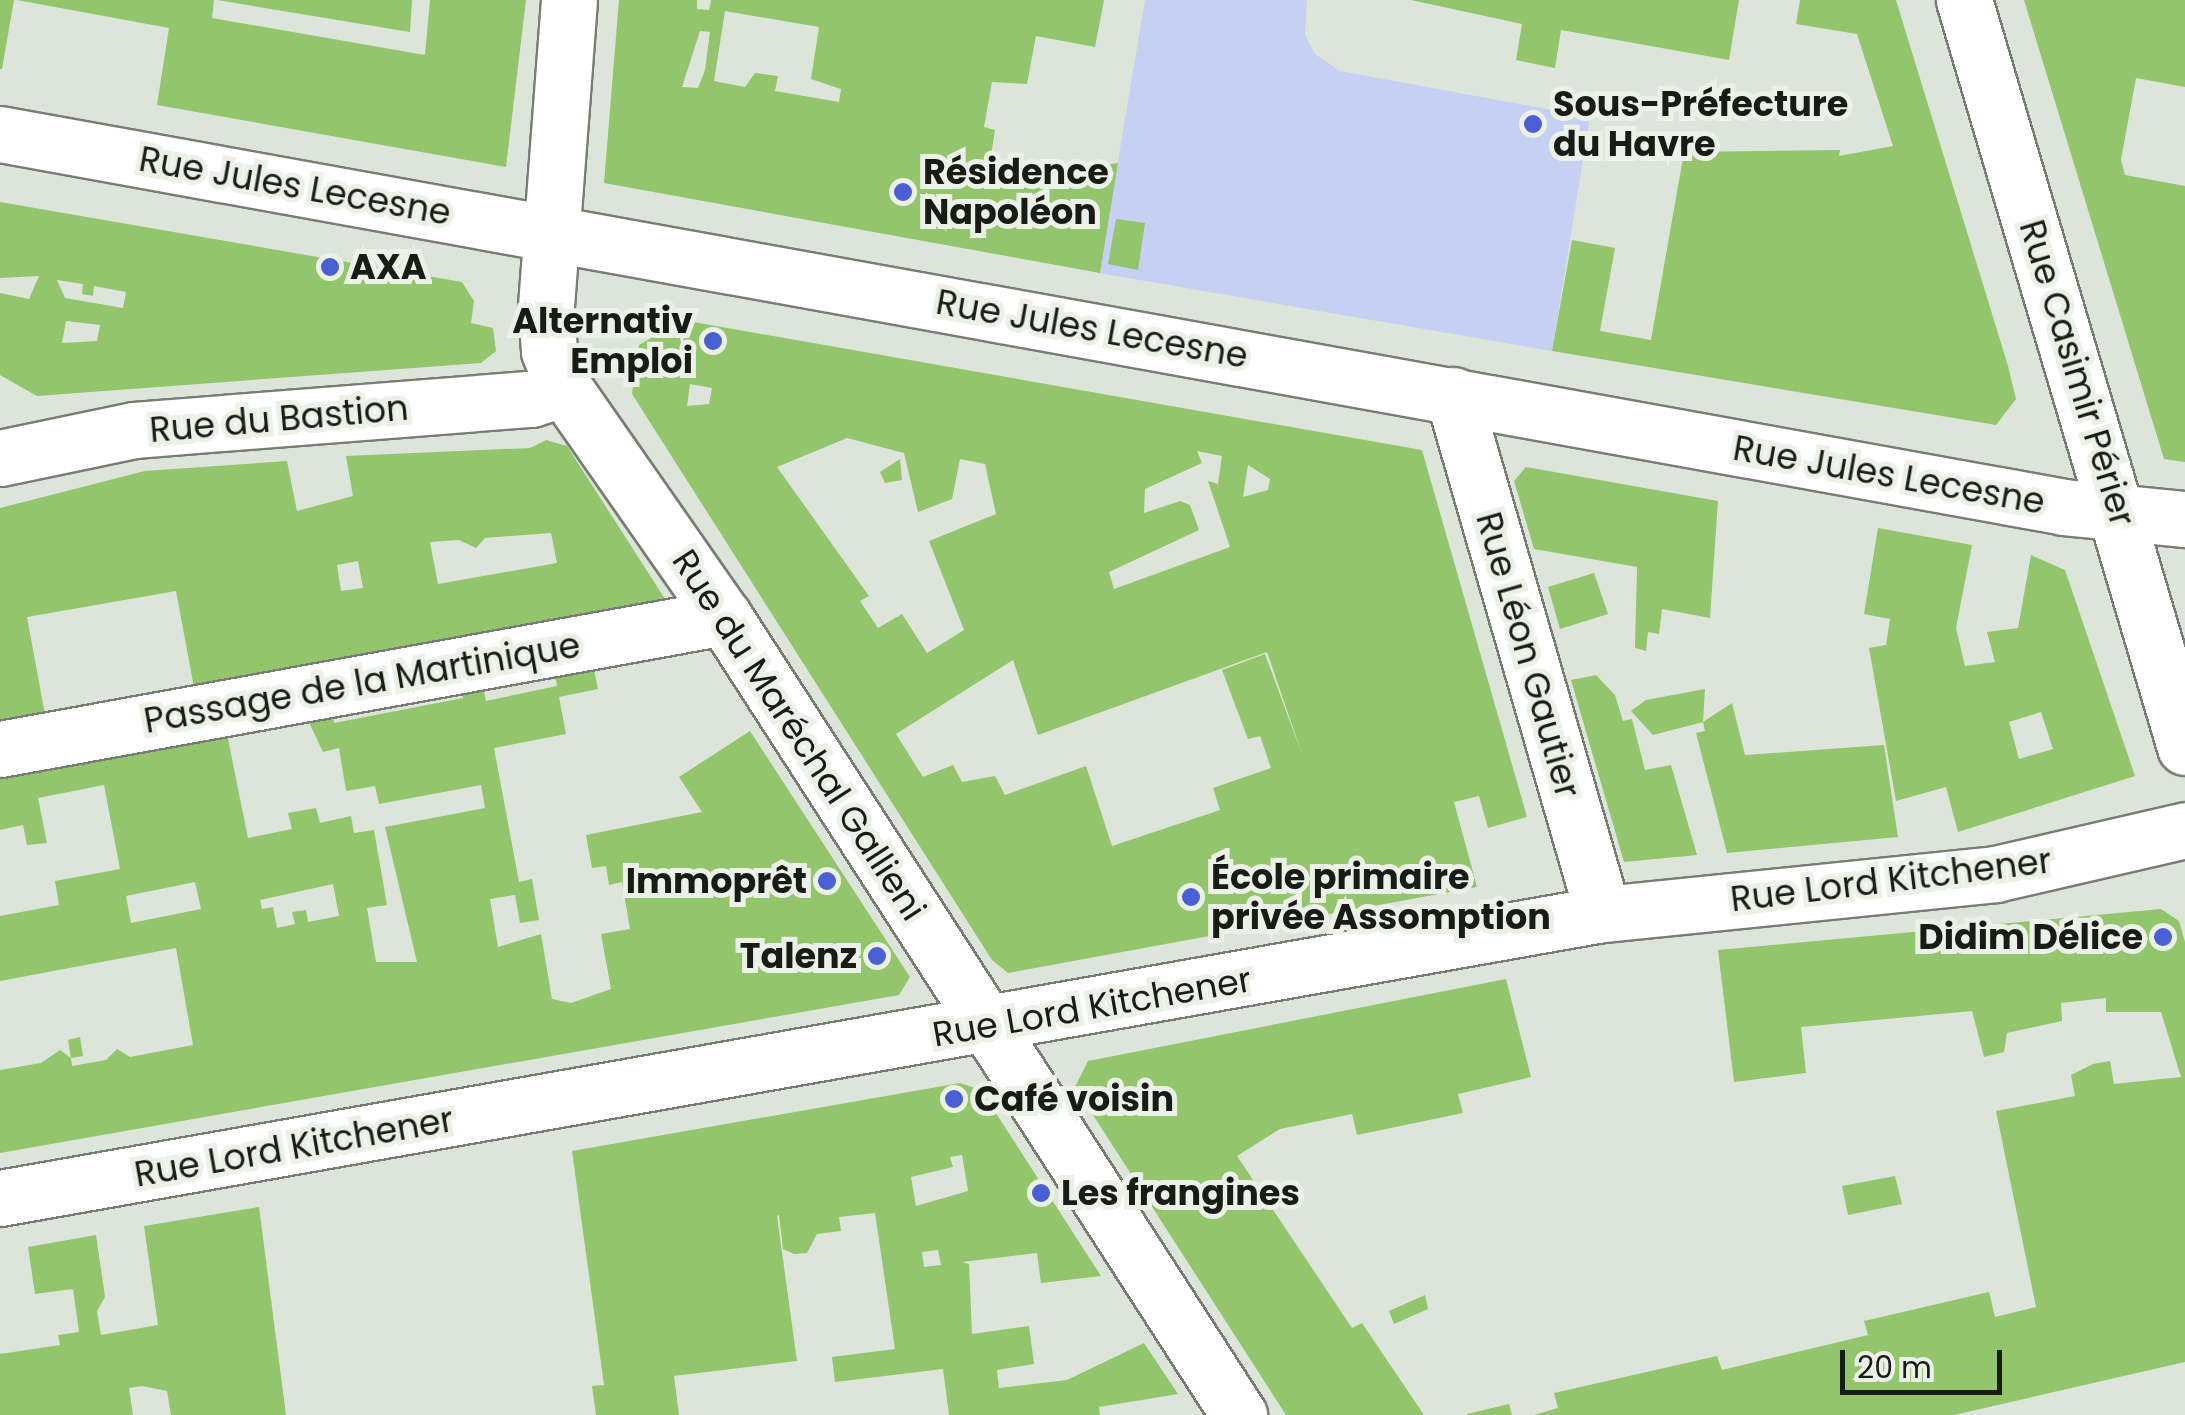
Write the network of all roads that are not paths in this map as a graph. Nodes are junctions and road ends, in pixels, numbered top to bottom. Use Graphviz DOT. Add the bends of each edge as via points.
graph roads {
  1 [pos="569,0"];
  2 [pos="1964,0"];
  3 [pos="0,134"];
  4 [pos="552,231"];
  5 [pos="564,388"];
  6 [pos="1453,395"];
  7 [pos="6,449"];
  8 [pos="2118,510"];
  9 [pos="2185,519"];
  10 [pos="724,616"];
  11 [pos="2185,747"];
  12 [pos="0,749"];
  13 [pos="2185,830"];
  14 [pos="1603,914"];
  15 [pos="990,1027"];
  16 [pos="0,1198"];
  17 [pos="1239,1415"];
  1 -- 4 [label="street, Rue du Maréchal Gallieni"];
  2 -- 8 [label="street, Rue Casimir Périer"];
  3 -- 4 [label="street, Rue Jules Lecesne"];
  4 -- 5 [label="street, Rue du Maréchal Gallieni" via="549,351"];
  4 -- 6 [label="street, Rue Jules Lecesne"];
  5 -- 7 [label="street, Rue du Bastion" via="530,399 134,430"];
  5 -- 10 [label="street, Rue du Maréchal Gallieni"];
  6 -- 8 [label="street, Rue Jules Lecesne" via="2064,508"];
  6 -- 14 [label="street, Rue Léon Gautier"];
  8 -- 9 [label="street, Rue Jules Lecesne"];
  8 -- 11 [label="street, Rue Casimir Périer"];
  10 -- 12 [label="street, Passage de la Martinique"];
  10 -- 15 [label="street, Rue du Maréchal Gallieni"];
  13 -- 14 [label="street, Rue Lord Kitchener" via="1996,874"];
  14 -- 15 [label="street, Rue Lord Kitchener"];
  15 -- 16 [label="street, Rue Lord Kitchener"];
  15 -- 17 [label="street, Rue du Maréchal Gallieni"];
}
